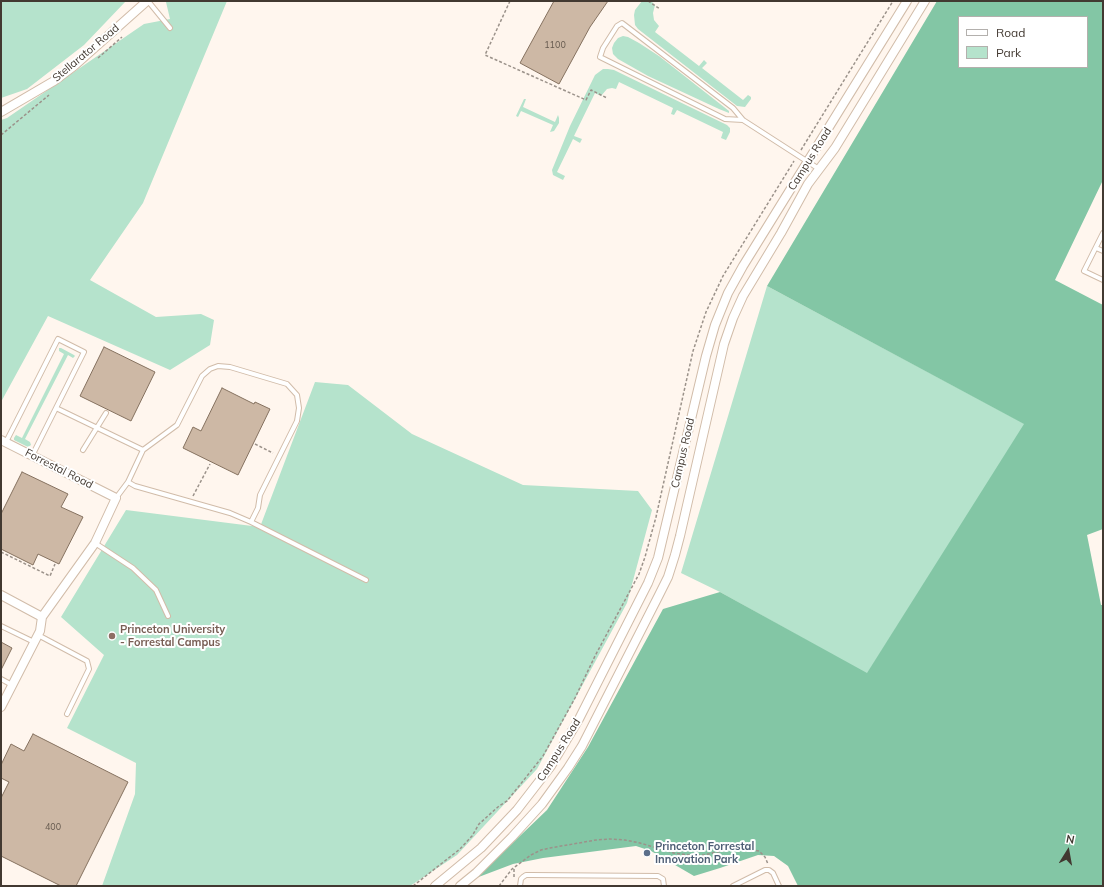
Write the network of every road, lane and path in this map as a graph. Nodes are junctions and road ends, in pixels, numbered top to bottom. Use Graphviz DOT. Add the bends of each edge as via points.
graph roads {
  1 [pos="147,1"];
  2 [pos="510,1"];
  3 [pos="648,1"];
  4 [pos="893,1"];
  5 [pos="907,1"];
  6 [pos="925,1"];
  7 [pos="660,9"];
  8 [pos="170,28"];
  9 [pos="606,98"];
  10 [pos="1,112"];
  11 [pos="743,120"];
  12 [pos="797,155"];
  13 [pos="808,162"];
  14 [pos="819,169"];
  15 [pos="1103,233"];
  16 [pos="1096,248"];
  17 [pos="1103,251"];
  18 [pos="1103,280"];
  19 [pos="56,408"];
  20 [pos="106,413"];
  21 [pos="97,428"];
  22 [pos="4,441"];
  23 [pos="255,444"];
  24 [pos="83,450"];
  25 [pos="143,450"];
  26 [pos="32,456"];
  27 [pos="279,456"];
  28 [pos="210,464"];
  29 [pos="128,482"];
  30 [pos="116,498"];
  31 [pos="190,502"];
  32 [pos="251,522"];
  33 [pos="94,543"];
  34 [pos="2,552"];
  35 [pos="1,555"];
  36 [pos="55,564"];
  37 [pos="366,580"];
  38 [pos="1,595"];
  39 [pos="168,616"];
  40 [pos="42,617"];
  41 [pos="1,626"];
  42 [pos="36,639"];
  43 [pos="1,679"];
  44 [pos="12,685"];
  45 [pos="1,707"];
  46 [pos="67,714"];
  47 [pos="767,860"];
  48 [pos="414,886"];
  49 [pos="435,886"];
  50 [pos="460,886"];
  51 [pos="499,886"];
  52 [pos="520,886"];
  53 [pos="664,886"];
  54 [pos="733,886"];
  55 [pos="779,886"];
  1 -- 8 [label="lane"];
  1 -- 10 [label="street, Stellarator Road" via="74,66 54,81"];
  2 -- 9 [label="path" via="485,55 586,100 591,90"];
  3 -- 7 [label="path"];
  4 -- 12 [label="path"];
  5 -- 13 [label="street, Campus Road"];
  6 -- 14 [label="street, Campus Road" via="835,148"];
  11 -- 11 [label="lane" via="725,118 600,57 603,48 617,26 622,23 733,108"];
  11 -- 12 [label="lane"];
  12 -- 13 [label="lane"];
  12 -- 48 [label="path" via="723,276 706,312 694,351 645,557 639,574 575,698 543,756 507,801 479,824 460,849"];
  13 -- 14 [label="lane"];
  13 -- 49 [label="street, Campus Road" via="743,266 715,325 658,558 627,625 551,766 517,810 481,848"];
  14 -- 50 [label="street, Campus Road" via="743,296 733,318 724,344 675,554 659,595 582,746 568,768 542,804 512,837"];
  15 -- 16 [label="lane"];
  16 -- 17 [label="lane"];
  16 -- 18 [label="lane" via="1084,271"];
  19 -- 21 [label="lane"];
  19 -- 22 [label="lane" via="84,352 58,339"];
  19 -- 26 [label="lane"];
  20 -- 21 [label="lane"];
  21 -- 24 [label="lane"];
  21 -- 25 [label="lane"];
  22 -- 26 [label="street, Forrestal Road"];
  23 -- 27 [label="path"];
  25 -- 27 [label="lane" via="177,425 202,376 210,368 218,366 230,367 287,384 297,395 297,421"];
  25 -- 29 [label="lane"];
  26 -- 30 [label="street, Forrestal Road"];
  27 -- 32 [label="lane"];
  28 -- 31 [label="path"];
  29 -- 30 [label="lane"];
  29 -- 31 [label="lane"];
  30 -- 33 [label="street"];
  31 -- 32 [label="lane" via="230,513"];
  32 -- 37 [label="lane"];
  33 -- 39 [label="lane" via="133,568 156,590"];
  33 -- 40 [label="street"];
  34 -- 35 [label="path"];
  34 -- 36 [label="path" via="50,576"];
  38 -- 40 [label="street"];
  40 -- 42 [label="street"];
  41 -- 42 [label="lane"];
  42 -- 44 [label="street"];
  42 -- 46 [label="lane" via="87,661 89,668"];
  43 -- 44 [label="lane"];
  44 -- 45 [label="street"];
  47 -- 51 [label="path" via="759,851 746,849 735,848 704,855 688,855 625,840 596,840 541,850 512,869"];
  52 -- 53 [label="lane" via="520,881 526,875 658,876 663,878"];
  54 -- 55 [label="lane" via="769,870"];
}
